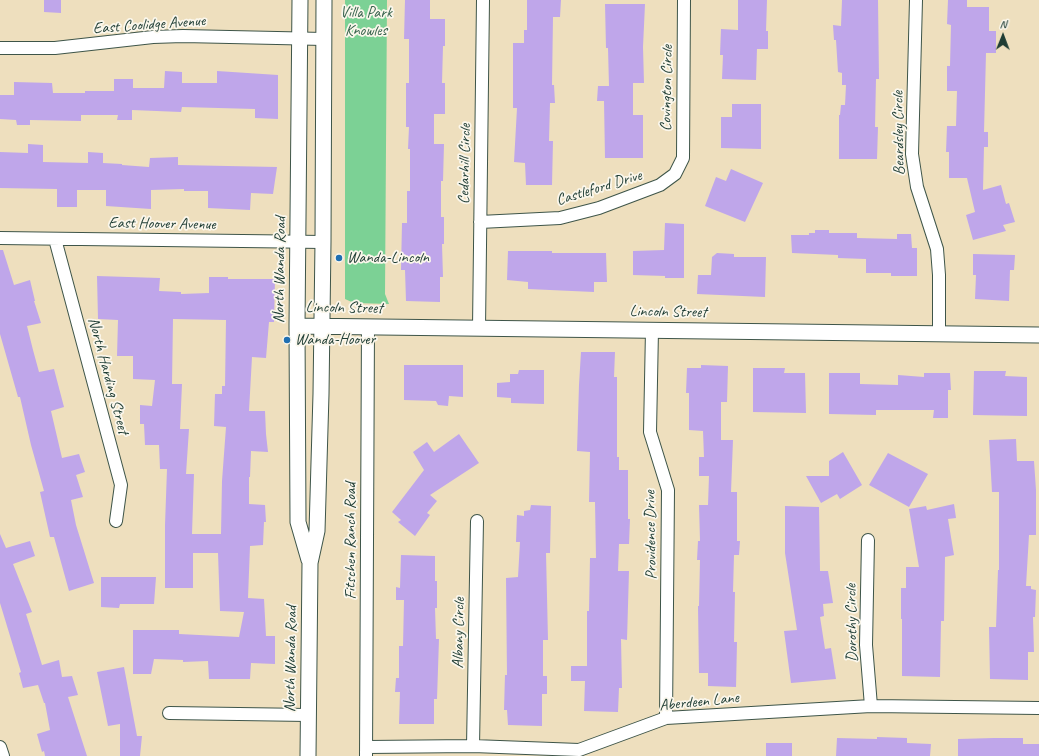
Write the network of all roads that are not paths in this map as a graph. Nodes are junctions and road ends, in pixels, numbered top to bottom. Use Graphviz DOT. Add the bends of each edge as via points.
graph roads {
  1 [pos="300,0"];
  2 [pos="324,0"];
  3 [pos="483,0"];
  4 [pos="684,0"];
  5 [pos="916,0"];
  6 [pos="300,39"];
  7 [pos="324,39"];
  8 [pos="0,48"];
  9 [pos="675,174"];
  10 [pos="480,222"];
  11 [pos="0,238"];
  12 [pos="55,239"];
  13 [pos="298,241"];
  14 [pos="323,242"];
  15 [pos="297,326"];
  16 [pos="322,326"];
  17 [pos="368,326"];
  18 [pos="479,328"];
  19 [pos="652,330"];
  20 [pos="939,334"];
  21 [pos="1039,335"];
  22 [pos="116,521"];
  23 [pos="477,521"];
  24 [pos="868,540"];
  25 [pos="310,563"];
  26 [pos="871,706"];
  27 [pos="1039,708"];
  28 [pos="169,713"];
  29 [pos="308,715"];
  30 [pos="666,718"];
  31 [pos="473,746"];
  32 [pos="0,748"];
  33 [pos="367,751"];
  34 [pos="3,756"];
  35 [pos="308,756"];
  1 -- 6 [label="street, North Wanda Road"];
  2 -- 7 [label="street, North Wanda Road"];
  3 -- 10 [label="street, Cedarhill Circle"];
  4 -- 9 [label="street, Covington Circle" via="683,158"];
  5 -- 20 [label="street, Beardsley Circle" via="912,154 917,187 938,249"];
  6 -- 7 [label="street, East Coolidge Avenue"];
  6 -- 8 [label="street, East Coolidge Avenue" via="183,36 54,48"];
  6 -- 13 [label="street, North Wanda Road"];
  7 -- 14 [label="street, North Wanda Road"];
  9 -- 10 [label="street, Castleford Drive" via="660,185 599,208 560,218"];
  10 -- 18 [label="street, Cedarhill Circle"];
  11 -- 12 [label="street, East Hoover Avenue"];
  12 -- 13 [label="street, East Hoover Avenue"];
  12 -- 22 [label="street, North Harding Street" via="120,485"];
  13 -- 14 [label="street, East Hoover Avenue"];
  13 -- 15 [label="street, North Wanda Road"];
  14 -- 16 [label="street, North Wanda Road"];
  15 -- 16 [label="street, Lincoln Street"];
  15 -- 25 [label="street, North Wanda Road" via="298,522"];
  16 -- 17 [label="street, Lincoln Street"];
  16 -- 25 [label="street, North Wanda Road" via="317,531"];
  17 -- 18 [label="street, Lincoln Street"];
  17 -- 33 [label="street, Fitschen Ranch Road"];
  18 -- 19 [label="street, Lincoln Street"];
  19 -- 20 [label="street, Lincoln Street"];
  19 -- 30 [label="street, Providence Drive" via="650,432 668,490"];
  20 -- 21 [label="street, Lincoln Street"];
  23 -- 31 [label="street, Albany Circle"];
  24 -- 26 [label="street, Dorothy Circle" via="866,645"];
  25 -- 29 [label="street, North Wanda Road"];
  26 -- 27 [label="street, Aberdeen Lane"];
  26 -- 30 [label="street, Aberdeen Lane"];
  28 -- 29 [label="street"];
  29 -- 35 [label="street, North Wanda Road"];
  30 -- 31 [label="street, Aberdeen Lane" via="579,750"];
  31 -- 33 [label="street, Aberdeen Lane"];
  32 -- 34 [label="street"];
}
